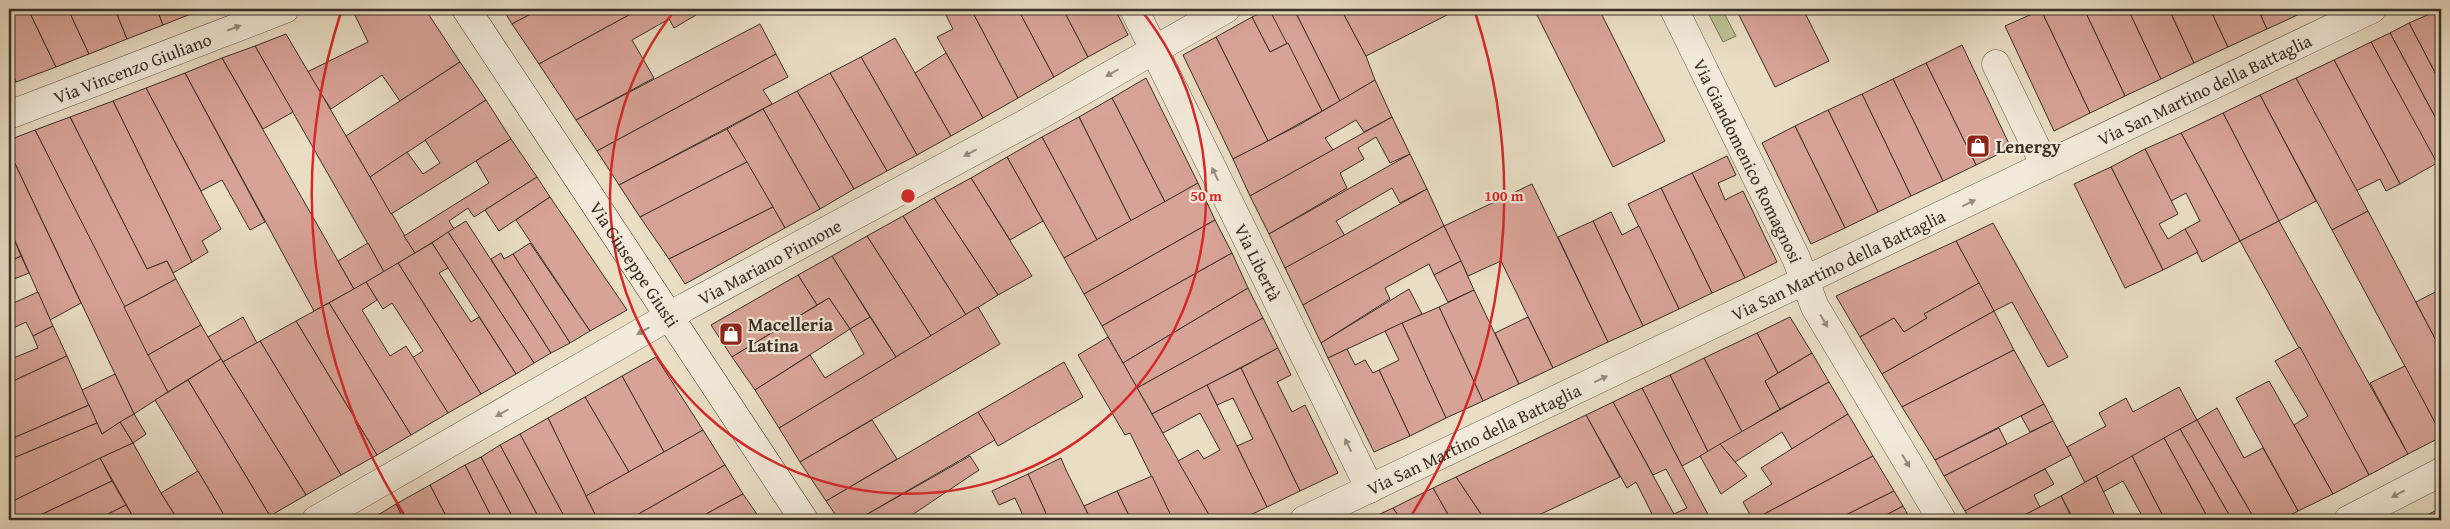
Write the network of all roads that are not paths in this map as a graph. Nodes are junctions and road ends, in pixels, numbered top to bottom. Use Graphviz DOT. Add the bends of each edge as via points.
graph roads {
  1 [pos="285,9"];
  2 [pos="466,9"];
  3 [pos="1134,9"];
  4 [pos="1226,9"];
  5 [pos="1674,9"];
  6 [pos="2372,9"];
  7 [pos="1154,49"];
  8 [pos="1996,64"];
  9 [pos="9,115"];
  10 [pos="2045,166"];
  11 [pos="1805,281"];
  12 [pos="669,316"];
  13 [pos="2441,472"];
  14 [pos="1370,489"];
  15 [pos="316,520"];
  16 [pos="804,520"];
  17 [pos="1304,520"];
  18 [pos="1942,520"];
  19 [pos="2348,520"];
  9 -- 1 [label="street, Via Vincenzo Giuliano, one-way"];
  2 -- 12 [label="street, Via Giuseppe Giusti"];
  3 -- 7 [label="street, Via Libertà"];
  4 -- 7 [label="street, Via Mariano Pinnone"];
  5 -- 11 [label="street, Via Giandomenico Romagnosi"];
  6 -- 10 [label="street, Via San Martino della Battaglia"];
  7 -- 12 [label="street, Via Mariano Pinnone, one-way" via="1028,122"];
  14 -- 7 [label="street, Via Libertà, one-way"];
  8 -- 10 [label="street"];
  11 -- 10 [label="street, Via San Martino della Battaglia, one-way"];
  14 -- 11 [label="street, Via San Martino della Battaglia, one-way"];
  11 -- 18 [label="street, Via Giandomenico Romagnosi, one-way" via="1815,306"];
  12 -- 15 [label="street, Via Mariano Pinnone, one-way"];
  12 -- 16 [label="street, Via Giuseppe Giusti"];
  13 -- 19 [label="street, one-way"];
  14 -- 17 [label="street, Via San Martino della Battaglia"];
}
